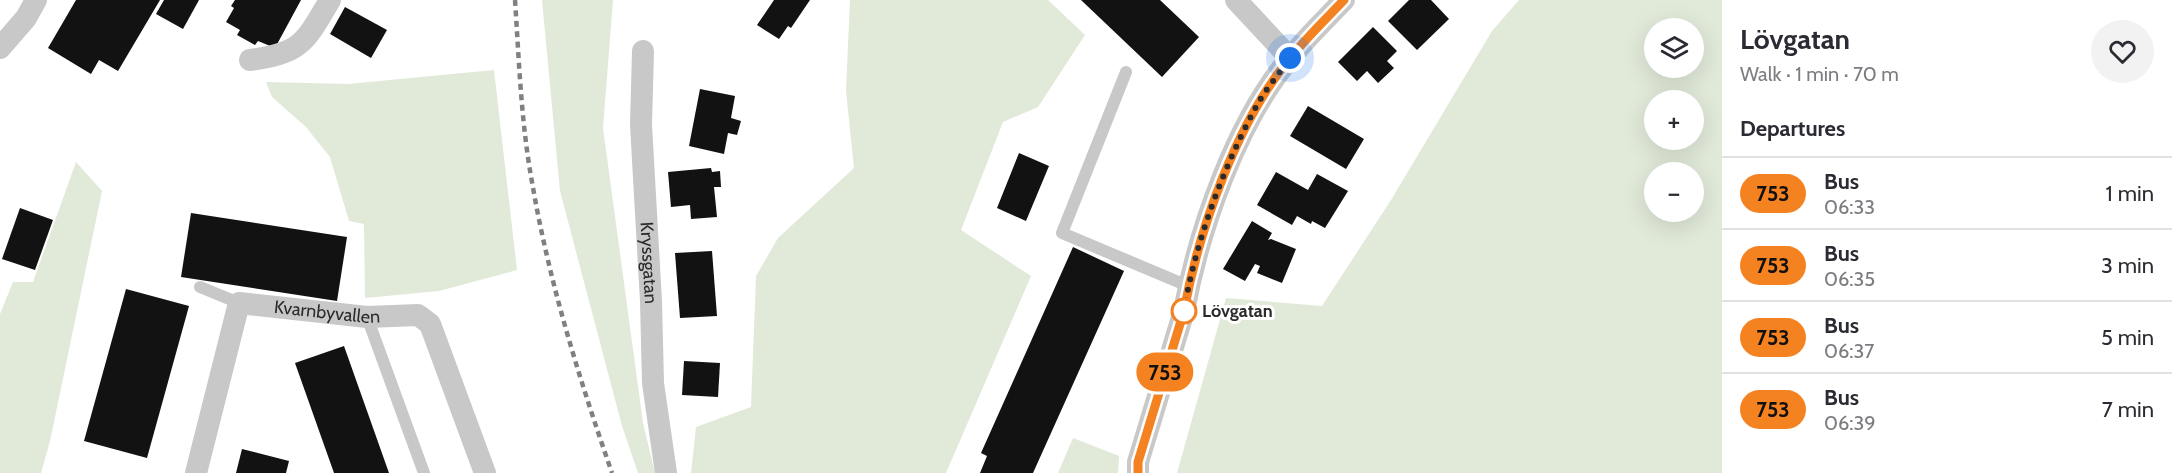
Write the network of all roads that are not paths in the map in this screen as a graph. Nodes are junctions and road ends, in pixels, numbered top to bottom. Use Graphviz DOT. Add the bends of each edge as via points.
graph roads {
  1 [pos="36,0"];
  2 [pos="330,0"];
  3 [pos="1236,0"];
  4 [pos="1344,0"];
  5 [pos="0,48"];
  6 [pos="643,51"];
  7 [pos="1290,58"];
  8 [pos="250,60"];
  9 [pos="1126,72"];
  10 [pos="200,286"];
  11 [pos="1188,286"];
  12 [pos="239,303"];
  13 [pos="367,317"];
  14 [pos="196,473"];
  15 [pos="424,473"];
  16 [pos="485,473"];
  17 [pos="666,473"];
  18 [pos="1138,473"];
  1 -- 5 [label="street"];
  2 -- 8 [label="street" via="307,39 294,49"];
  3 -- 7 [label="street"];
  4 -- 7 [label="street"];
  6 -- 17 [label="street, Kryssgatan" via="641,125 653,383"];
  7 -- 11 [label="street" via="1257,105 1219,184"];
  9 -- 11 [label="lane" via="1062,233"];
  10 -- 12 [label="lane"];
  11 -- 18 [label="street"];
  12 -- 13 [label="street, Kvarnbyvallen"];
  12 -- 14 [label="street"];
  13 -- 15 [label="lane"];
  13 -- 16 [label="street, Kvarnbyvallen" via="417,315 430,324"];
}
